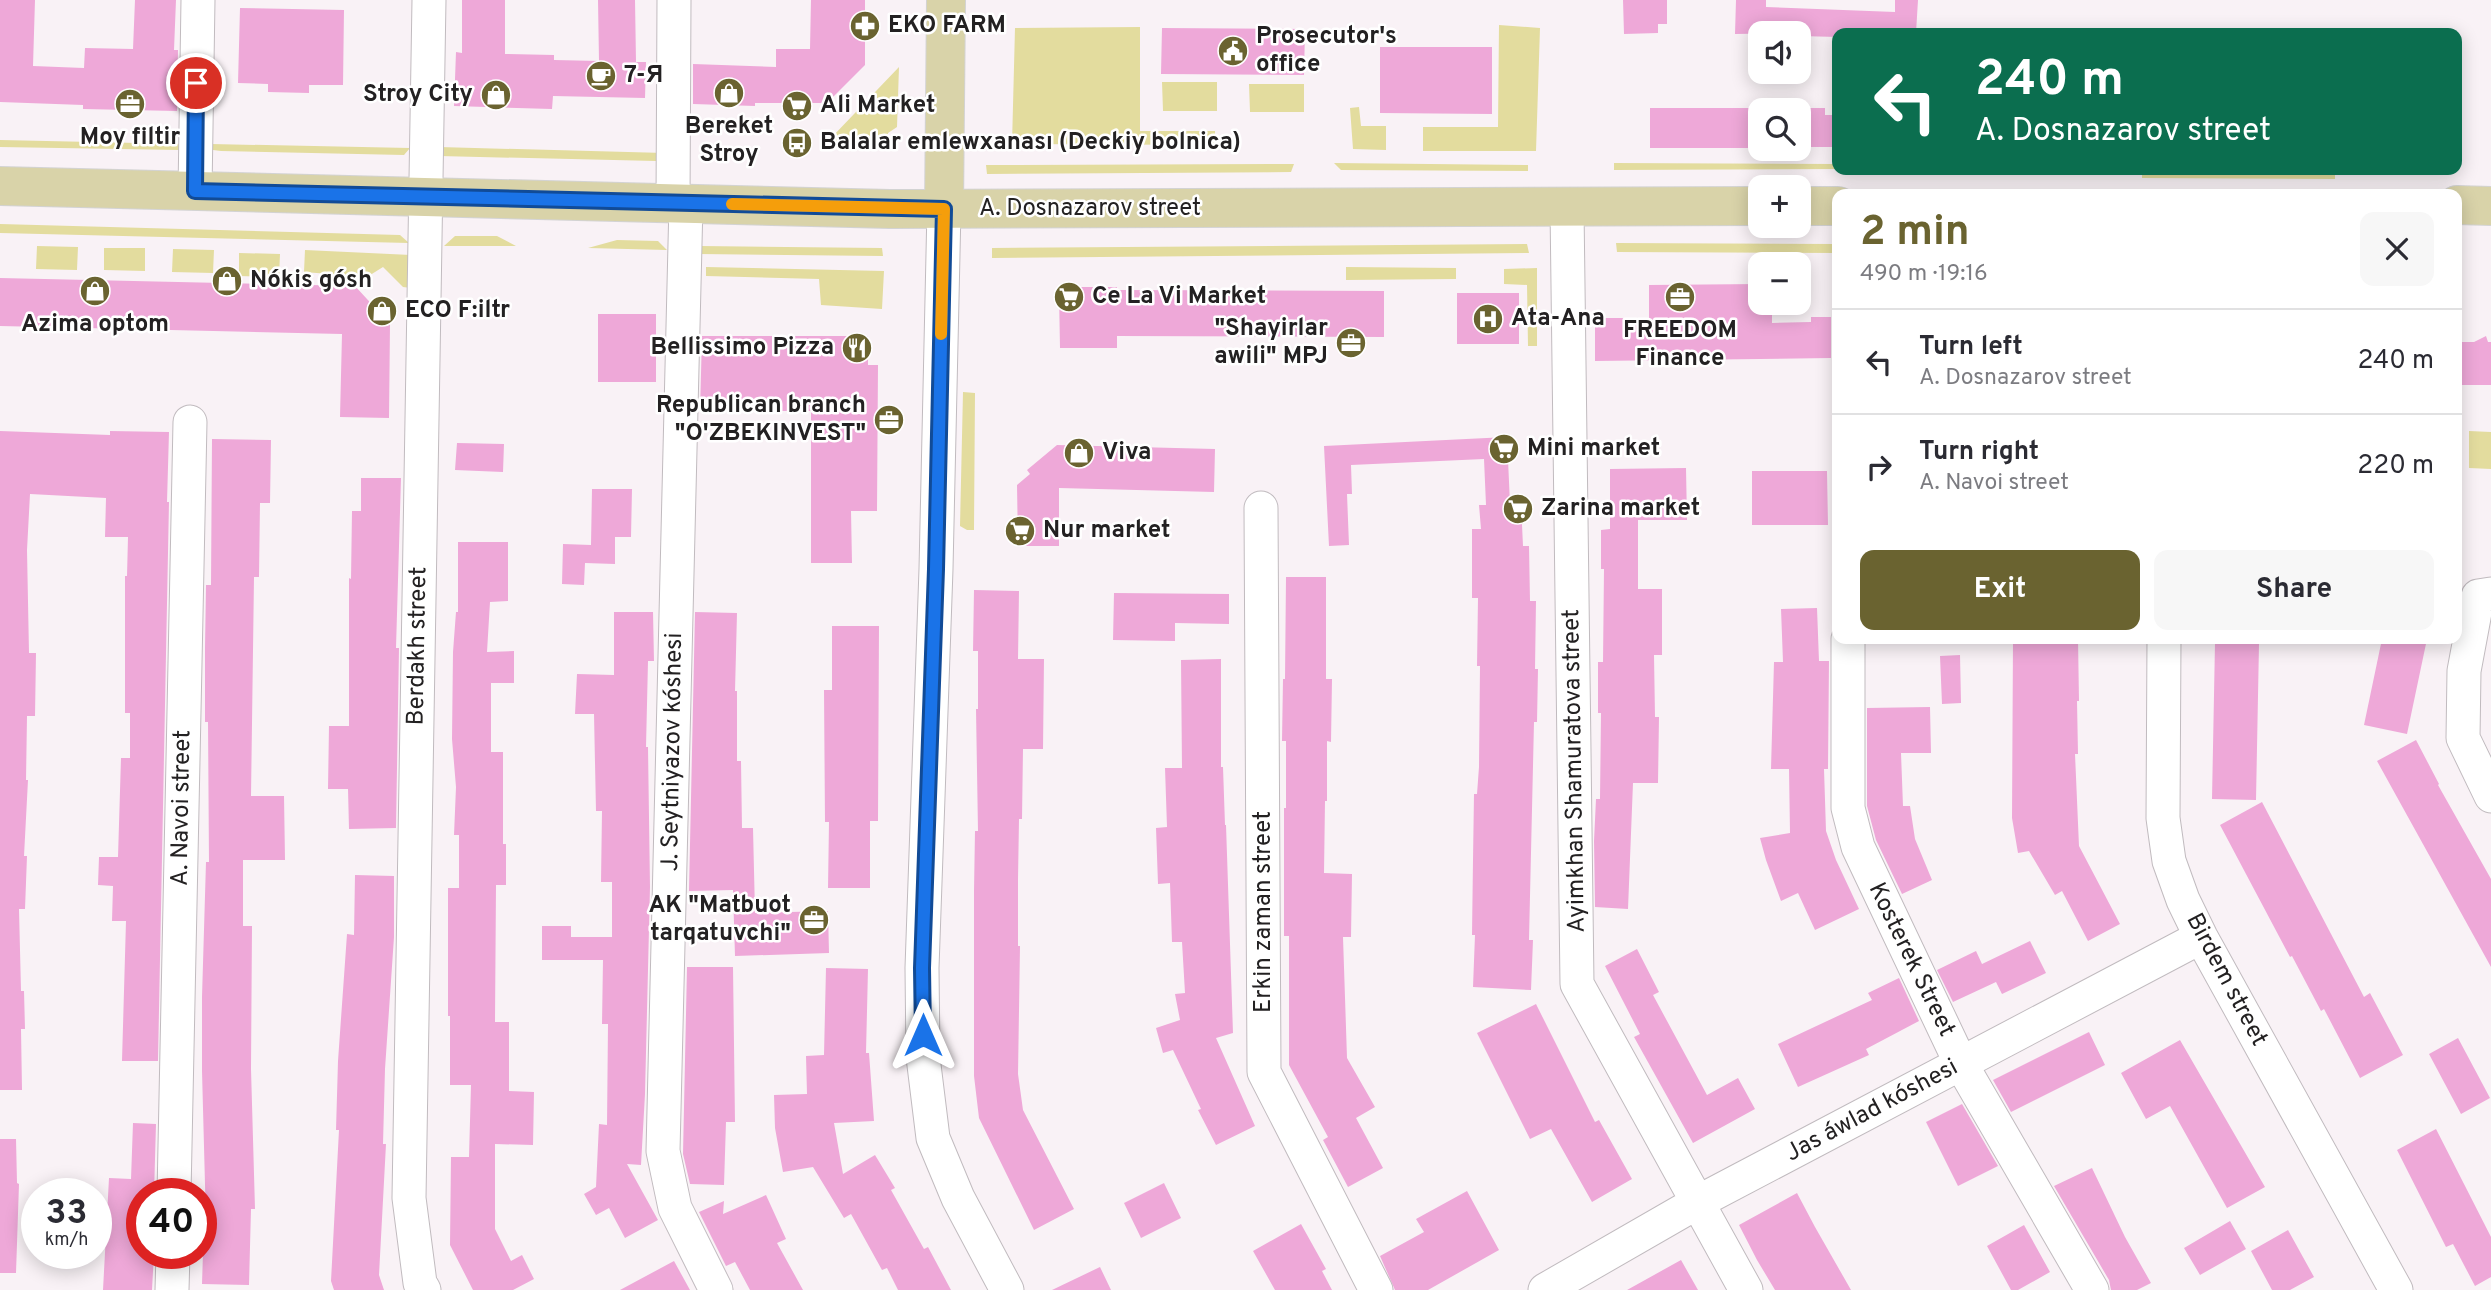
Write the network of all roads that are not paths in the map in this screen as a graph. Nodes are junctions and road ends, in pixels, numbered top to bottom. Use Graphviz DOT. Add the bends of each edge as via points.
graph roads {
  1 [pos="198,0"];
  2 [pos="429,0"];
  3 [pos="674,0"];
  4 [pos="946,0"];
  5 [pos="0,186"];
  6 [pos="195,191"];
  7 [pos="426,197"];
  8 [pos="680,203"];
  9 [pos="2462,205"];
  10 [pos="1748,206"];
  11 [pos="1811,206"];
  12 [pos="1832,206"];
  13 [pos="2491,206"];
  14 [pos="1567,208"];
  15 [pos="944,209"];
  16 [pos="190,422"];
  17 [pos="1261,508"];
  18 [pos="2485,595"];
  19 [pos="1848,644"];
  20 [pos="2164,644"];
  21 [pos="2491,796"];
  22 [pos="2201,937"];
  23 [pos="1961,1065"];
  24 [pos="174,1178"];
  25 [pos="1698,1202"];
  26 [pos="173,1269"];
  27 [pos="172,1290"];
  28 [pos="424,1290"];
  29 [pos="716,1290"];
  30 [pos="1007,1290"];
  31 [pos="1376,1290"];
  32 [pos="1545,1290"];
  33 [pos="1746,1290"];
  34 [pos="2092,1290"];
  35 [pos="2396,1290"];
  1 -- 6 [label="street"];
  2 -- 7 [label="street, Berdakh street"];
  3 -- 8 [label="street, J. Seytniyazov kóshesi"];
  4 -- 15 [label="main road"];
  5 -- 6 [label="main road, A. Dosnazarov street"];
  6 -- 7 [label="main road, A. Dosnazarov street"];
  7 -- 8 [label="main road, A. Dosnazarov street"];
  7 -- 28 [label="street, Berdakh street" via="409,1198"];
  8 -- 15 [label="main road, A. Dosnazarov street"];
  8 -- 29 [label="street, J. Seytniyazov kóshesi" via="663,1151 675,1208"];
  9 -- 13 [label="main road"];
  10 -- 14 [label="main road, A. Dosnazarov street"];
  11 -- 12 [label="main road"];
  14 -- 15 [label="main road, A. Dosnazarov street"];
  14 -- 25 [label="street, Ayimkhan Shamuratova street" via="1577,984"];
  15 -- 30 [label="street" via="923,1057 933,1138 958,1198"];
  16 -- 24 [label="street, A. Navoi street"];
  17 -- 31 [label="street, Erkin zaman street" via="1264,1072"];
  18 -- 21 [label="street" via="2464,671 2463,738"];
  19 -- 23 [label="street, Kosterek Street" via="1848,808 1858,847"];
  20 -- 22 [label="street, Birdem street" via="2163,818 2169,862"];
  22 -- 23 [label="street, Jas áwlad kóshesi"];
  22 -- 35 [label="street, Birdem street"];
  23 -- 25 [label="street, Jas áwlad kóshesi"];
  23 -- 34 [label="street, Kosterek Street"];
  25 -- 32 [label="street, Jas áwlad kóshesi"];
  25 -- 33 [label="street, Ayimkhan Shamuratova street"];
  26 -- 27 [label="street"];
}
